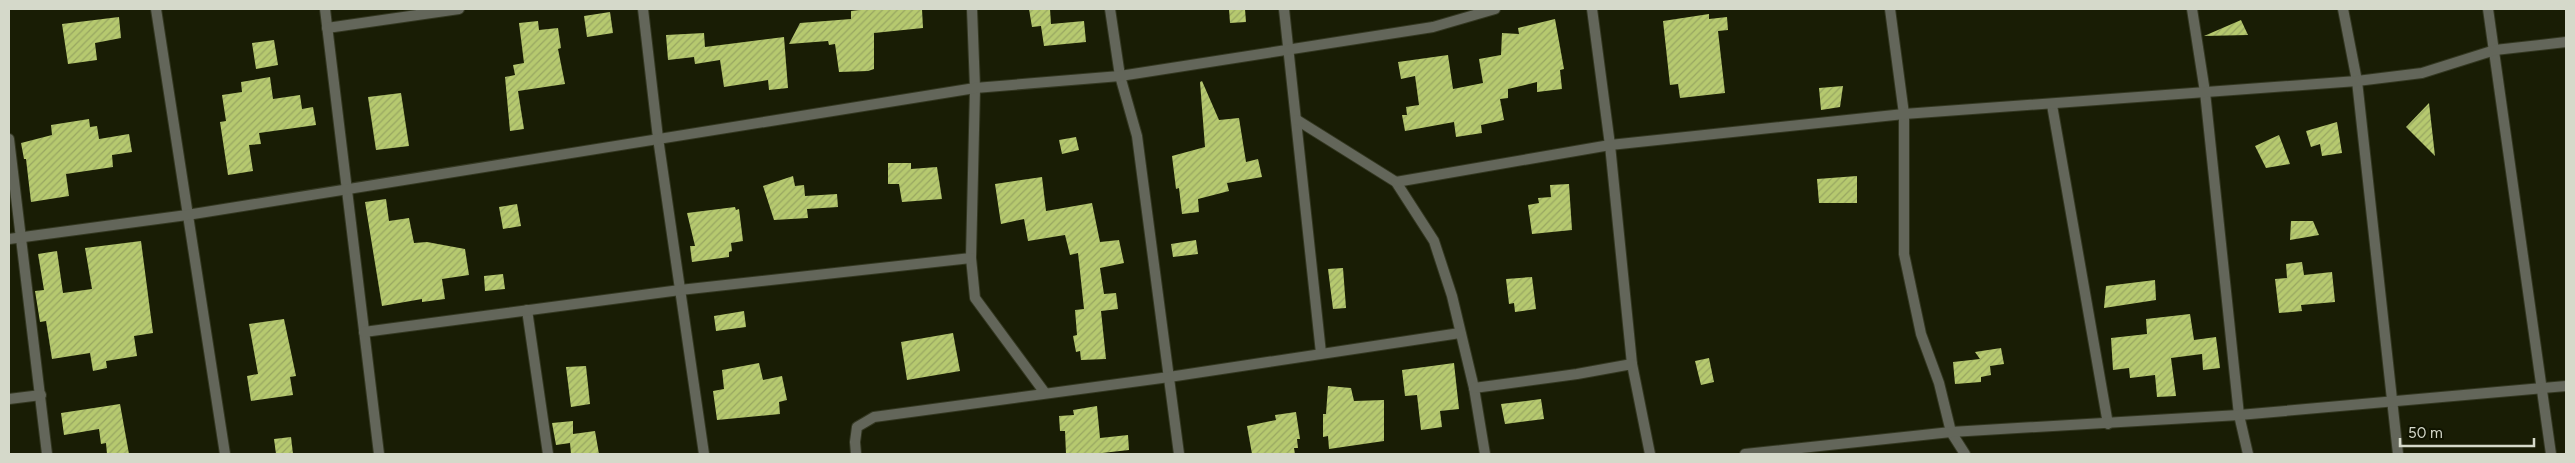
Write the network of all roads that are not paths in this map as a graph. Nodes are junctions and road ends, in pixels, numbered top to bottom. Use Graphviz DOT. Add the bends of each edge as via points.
graph roads {
  1 [pos="156,9"];
  2 [pos="325,9"];
  3 [pos="458,9"];
  4 [pos="643,9"];
  5 [pos="972,9"];
  6 [pos="1110,9"];
  7 [pos="1284,9"];
  8 [pos="1495,9"];
  9 [pos="1592,9"];
  10 [pos="1890,9"];
  11 [pos="2192,9"];
  12 [pos="2343,9"];
  13 [pos="2488,9"];
  14 [pos="327,28"];
  15 [pos="2566,42"];
  16 [pos="1289,49"];
  17 [pos="2495,50"];
  18 [pos="1120,76"];
  19 [pos="2357,81"];
  20 [pos="975,88"];
  21 [pos="2205,92"];
  22 [pos="2052,105"];
  23 [pos="1904,114"];
  24 [pos="1297,120"];
  25 [pos="658,138"];
  26 [pos="9,139"];
  27 [pos="1610,145"];
  28 [pos="1396,182"];
  29 [pos="345,189"];
  30 [pos="187,215"];
  31 [pos="22,237"];
  32 [pos="9,239"];
  33 [pos="971,258"];
  34 [pos="680,290"];
  35 [pos="527,310"];
  36 [pos="364,332"];
  37 [pos="1460,333"];
  38 [pos="1321,353"];
  39 [pos="1632,364"];
  40 [pos="1169,377"];
  41 [pos="2566,386"];
  42 [pos="1474,388"];
  43 [pos="2541,388"];
  44 [pos="1045,393"];
  45 [pos="41,394"];
  46 [pos="9,399"];
  47 [pos="2393,402"];
  48 [pos="2240,415"];
  49 [pos="2108,424"];
  50 [pos="1951,432"];
  51 [pos="47,454"];
  52 [pos="225,454"];
  53 [pos="379,454"];
  54 [pos="548,454"];
  55 [pos="704,454"];
  56 [pos="856,454"];
  57 [pos="1179,454"];
  58 [pos="1485,454"];
  59 [pos="1650,454"];
  60 [pos="1745,454"];
  61 [pos="1966,454"];
  62 [pos="2248,454"];
  63 [pos="2398,454"];
  64 [pos="2551,454"];
  1 -- 30 [label="street"];
  2 -- 14 [label="street"];
  3 -- 14 [label="street"];
  4 -- 25 [label="street"];
  5 -- 20 [label="street"];
  6 -- 18 [label="street"];
  7 -- 16 [label="street"];
  8 -- 16 [label="street" via="1433,27"];
  9 -- 27 [label="street"];
  10 -- 23 [label="street"];
  11 -- 21 [label="street"];
  12 -- 19 [label="street"];
  13 -- 17 [label="street"];
  14 -- 29 [label="street"];
  15 -- 17 [label="street"];
  16 -- 18 [label="street"];
  16 -- 24 [label="street"];
  17 -- 19 [label="street" via="2422,73"];
  17 -- 43 [label="street"];
  18 -- 20 [label="street"];
  18 -- 40 [label="street" via="1137,136"];
  19 -- 21 [label="street"];
  19 -- 47 [label="street"];
  20 -- 25 [label="street"];
  20 -- 33 [label="street"];
  21 -- 22 [label="street"];
  21 -- 48 [label="street"];
  22 -- 23 [label="street"];
  22 -- 49 [label="street"];
  23 -- 27 [label="street"];
  23 -- 50 [label="street" via="1904,254 1922,334"];
  24 -- 28 [label="street"];
  24 -- 38 [label="street"];
  25 -- 29 [label="street"];
  25 -- 34 [label="street"];
  26 -- 31 [label="street"];
  27 -- 28 [label="street"];
  27 -- 39 [label="street"];
  28 -- 37 [label="street" via="1434,241"];
  29 -- 30 [label="street"];
  29 -- 36 [label="street"];
  30 -- 31 [label="street"];
  30 -- 52 [label="street"];
  31 -- 32 [label="street"];
  31 -- 45 [label="street"];
  33 -- 34 [label="street"];
  33 -- 44 [label="street" via="976,298"];
  34 -- 35 [label="street"];
  34 -- 55 [label="street"];
  35 -- 36 [label="street"];
  35 -- 54 [label="street"];
  36 -- 53 [label="street"];
  37 -- 38 [label="street"];
  37 -- 42 [label="street"];
  38 -- 40 [label="street"];
  39 -- 42 [label="street"];
  39 -- 59 [label="street"];
  40 -- 44 [label="street"];
  40 -- 57 [label="street"];
  41 -- 43 [label="street"];
  42 -- 58 [label="street"];
  43 -- 47 [label="street"];
  43 -- 64 [label="street"];
  44 -- 56 [label="street" via="874,417 858,427"];
  45 -- 46 [label="street"];
  45 -- 51 [label="street"];
  47 -- 48 [label="street"];
  47 -- 63 [label="street"];
  48 -- 49 [label="street"];
  48 -- 62 [label="street"];
  49 -- 50 [label="street"];
  50 -- 60 [label="street"];
  50 -- 61 [label="street"];
}
